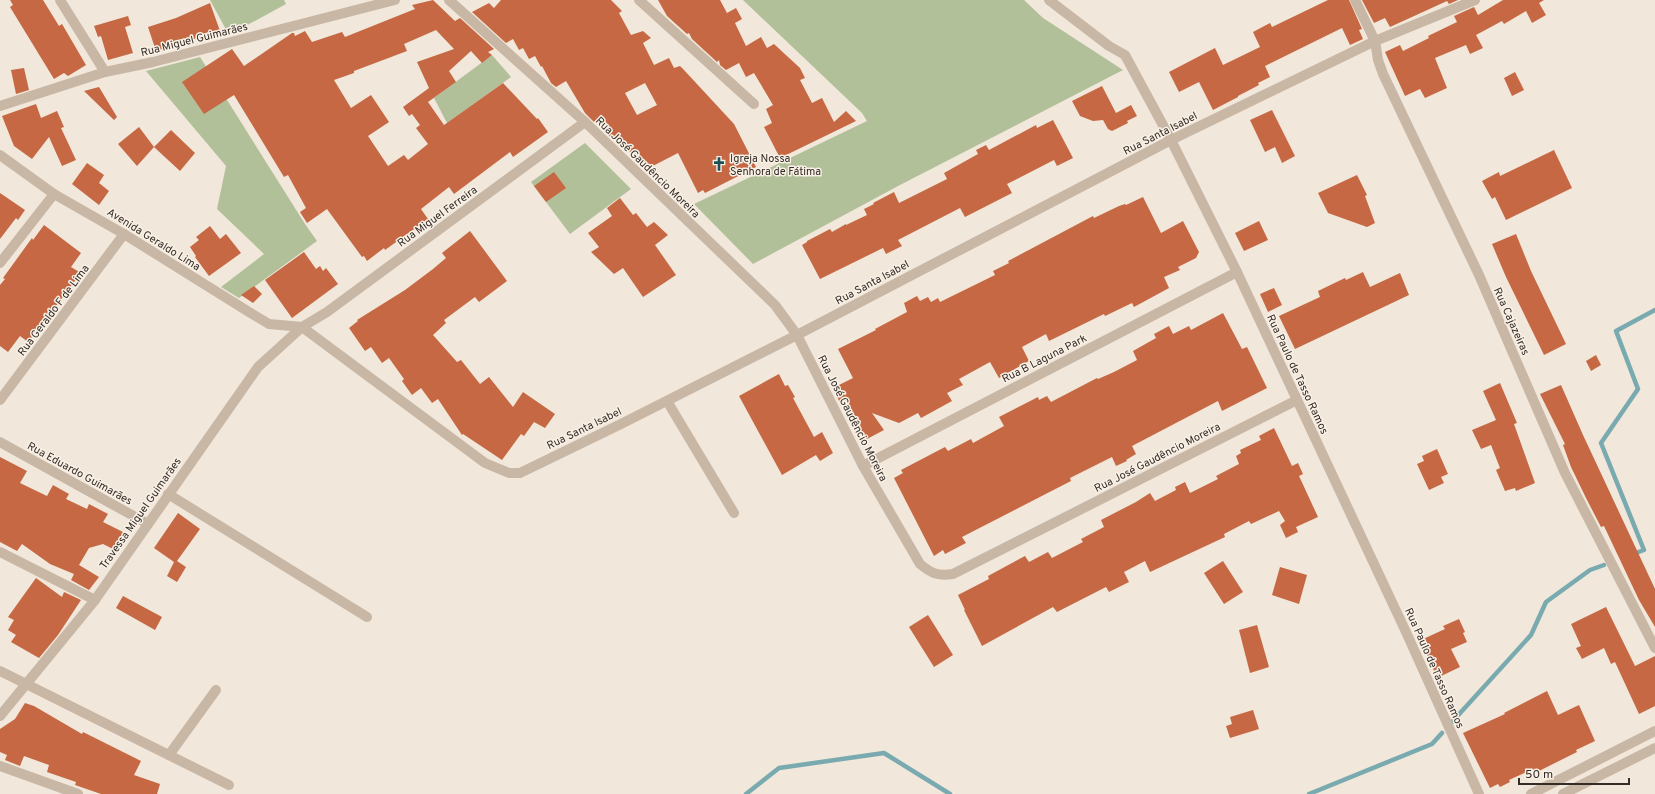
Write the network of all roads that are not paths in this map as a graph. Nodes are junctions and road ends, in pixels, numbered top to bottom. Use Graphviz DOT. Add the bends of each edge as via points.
graph roads {
  1 [pos="60,0"];
  2 [pos="395,0"];
  3 [pos="449,0"];
  4 [pos="639,0"];
  5 [pos="1049,0"];
  6 [pos="1355,0"];
  7 [pos="1475,0"];
  8 [pos="1375,41"];
  9 [pos="105,72"];
  10 [pos="754,104"];
  11 [pos="0,106"];
  12 [pos="585,122"];
  13 [pos="1170,140"];
  14 [pos="0,156"];
  15 [pos="54,194"];
  16 [pos="124,234"];
  17 [pos="0,263"];
  18 [pos="1237,272"];
  19 [pos="302,327"];
  20 [pos="797,335"];
  21 [pos="0,400"];
  22 [pos="1297,400"];
  23 [pos="667,401"];
  24 [pos="0,442"];
  25 [pos="863,466"];
  26 [pos="168,494"];
  27 [pos="734,513"];
  28 [pos="148,524"];
  29 [pos="0,552"];
  30 [pos="95,600"];
  31 [pos="367,618"];
  32 [pos="1655,648"];
  33 [pos="0,672"];
  34 [pos="25,684"];
  35 [pos="216,690"];
  36 [pos="0,716"];
  37 [pos="1655,730"];
  38 [pos="1655,748"];
  39 [pos="169,755"];
  40 [pos="0,766"];
  41 [pos="229,785"];
  42 [pos="78,794"];
  43 [pos="1479,794"];
  44 [pos="1531,794"];
  45 [pos="1563,794"];
  1 -- 9 [label="street"];
  2 -- 9 [label="street, Rua Miguel Guimarães"];
  3 -- 12 [label="street, Rua José Gaudêncio Moreira"];
  4 -- 10 [label="street"];
  5 -- 13 [label="street, Rua Paulo de Tasso Ramos" via="1109,46 1125,55"];
  6 -- 8 [label="street, Rua Cajazeiras"];
  7 -- 8 [label="street, Rua Santa Isabel"];
  8 -- 13 [label="street, Rua Santa Isabel"];
  8 -- 32 [label="street, Rua Cajazeiras" via="1383,74 1479,276 1562,466"];
  9 -- 11 [label="street, Rua Miguel Guimarães"];
  12 -- 19 [label="street, Rua Miguel Ferreira" via="327,312"];
  12 -- 20 [label="street, Rua José Gaudêncio Moreira" via="775,305"];
  13 -- 18 [label="street, Rua Paulo de Tasso Ramos"];
  13 -- 20 [label="street, Rua Santa Isabel"];
  14 -- 15 [label="street, Avenida Geraldo Lima"];
  15 -- 16 [label="street, Avenida Geraldo Lima"];
  15 -- 17 [label="street"];
  16 -- 19 [label="street, Avenida Geraldo Lima" via="269,324"];
  16 -- 21 [label="street, Rua Geraldo F de Lima"];
  18 -- 22 [label="street, Rua Paulo de Tasso Ramos"];
  18 -- 25 [label="street, Rua B Laguna Park"];
  19 -- 23 [label="street, Rua Santa Isabel" via="485,463 508,473 520,473"];
  19 -- 26 [label="street, Travessa Miguel Guimarães" via="258,368"];
  20 -- 23 [label="street, Rua Santa Isabel"];
  20 -- 25 [label="street, Rua José Gaudêncio Moreira"];
  22 -- 25 [label="street, Rua José Gaudêncio Moreira" via="960,570 941,576 920,564"];
  22 -- 43 [label="street, Rua Paulo de Tasso Ramos"];
  23 -- 27 [label="street"];
  24 -- 28 [label="street, Rua Eduardo Guimarães"];
  26 -- 28 [label="street, Travessa Miguel Guimarães"];
  26 -- 31 [label="street"];
  28 -- 30 [label="street, Travessa Miguel Guimarães"];
  29 -- 30 [label="street"];
  30 -- 34 [label="street, Travessa Miguel Guimarães"];
  33 -- 34 [label="street"];
  34 -- 36 [label="street, Travessa Miguel Guimarães"];
  34 -- 39 [label="street"];
  35 -- 39 [label="street"];
  37 -- 44 [label="street"];
  38 -- 45 [label="street"];
  39 -- 41 [label="street"];
  40 -- 42 [label="street"];
}
